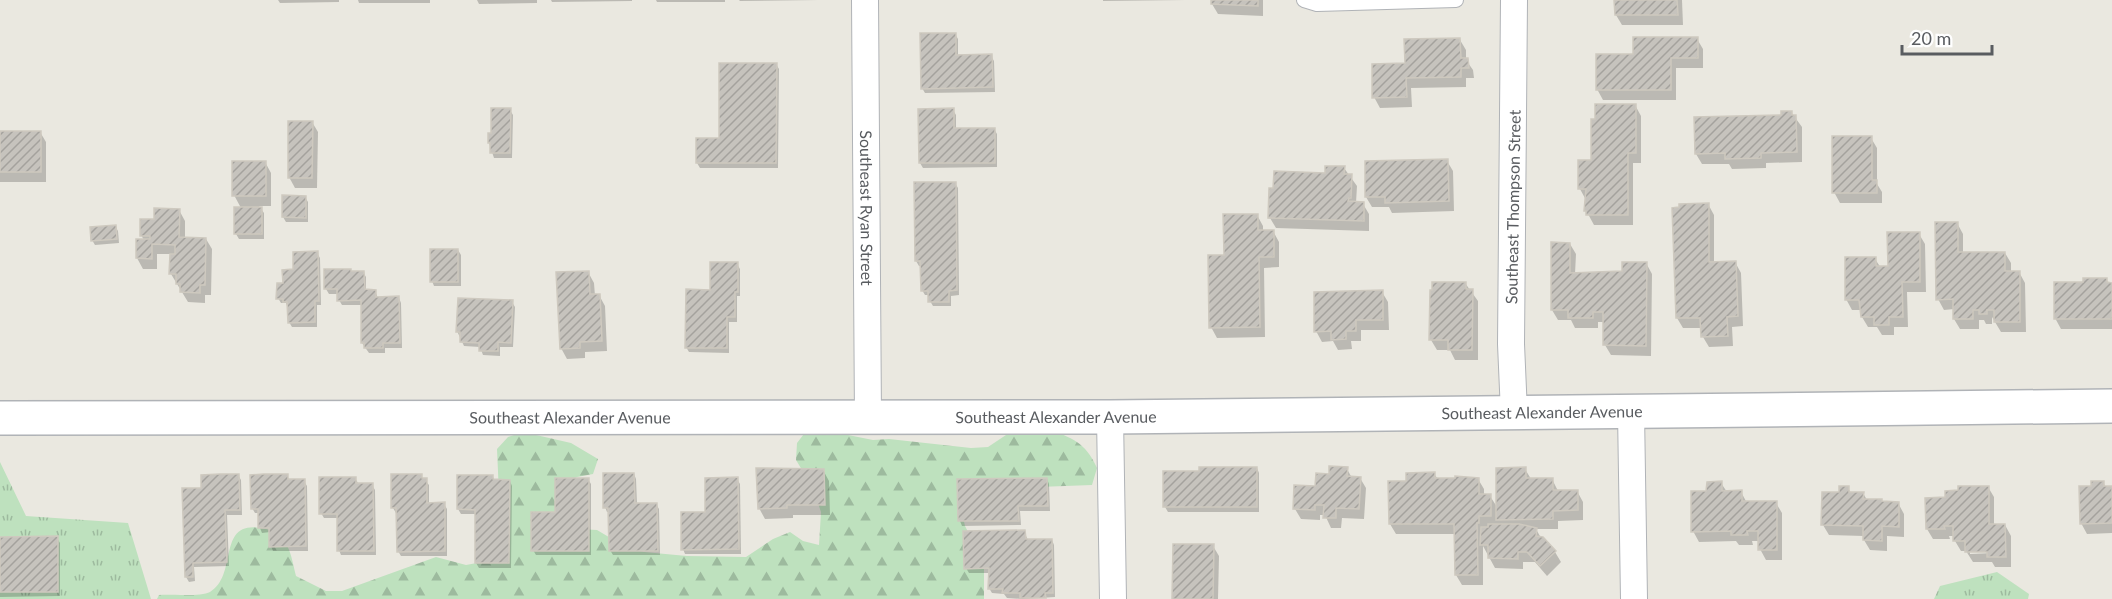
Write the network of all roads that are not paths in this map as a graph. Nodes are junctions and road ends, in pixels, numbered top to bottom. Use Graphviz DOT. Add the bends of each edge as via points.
graph roads {
  1 [pos="865,0"];
  2 [pos="1304,0"];
  3 [pos="1456,0"];
  4 [pos="1514,0"];
  5 [pos="2112,406"];
  6 [pos="1631,412"];
  7 [pos="1515,413"];
  8 [pos="1110,417"];
  9 [pos="0,418"];
  10 [pos="868,418"];
  11 [pos="1113,599"];
  12 [pos="1634,599"];
  1 -- 10 [label="street, Southeast Ryan Street"];
  2 -- 3 [label="lane" via="1317,4"];
  4 -- 7 [label="street, Southeast Thompson Street" via="1511,344"];
  5 -- 6 [label="street, Southeast Alexander Avenue"];
  6 -- 7 [label="street, Southeast Alexander Avenue"];
  6 -- 12 [label="street"];
  7 -- 8 [label="street, Southeast Alexander Avenue"];
  8 -- 10 [label="street, Southeast Alexander Avenue"];
  8 -- 11 [label="street"];
  9 -- 10 [label="street, Southeast Alexander Avenue"];
}
